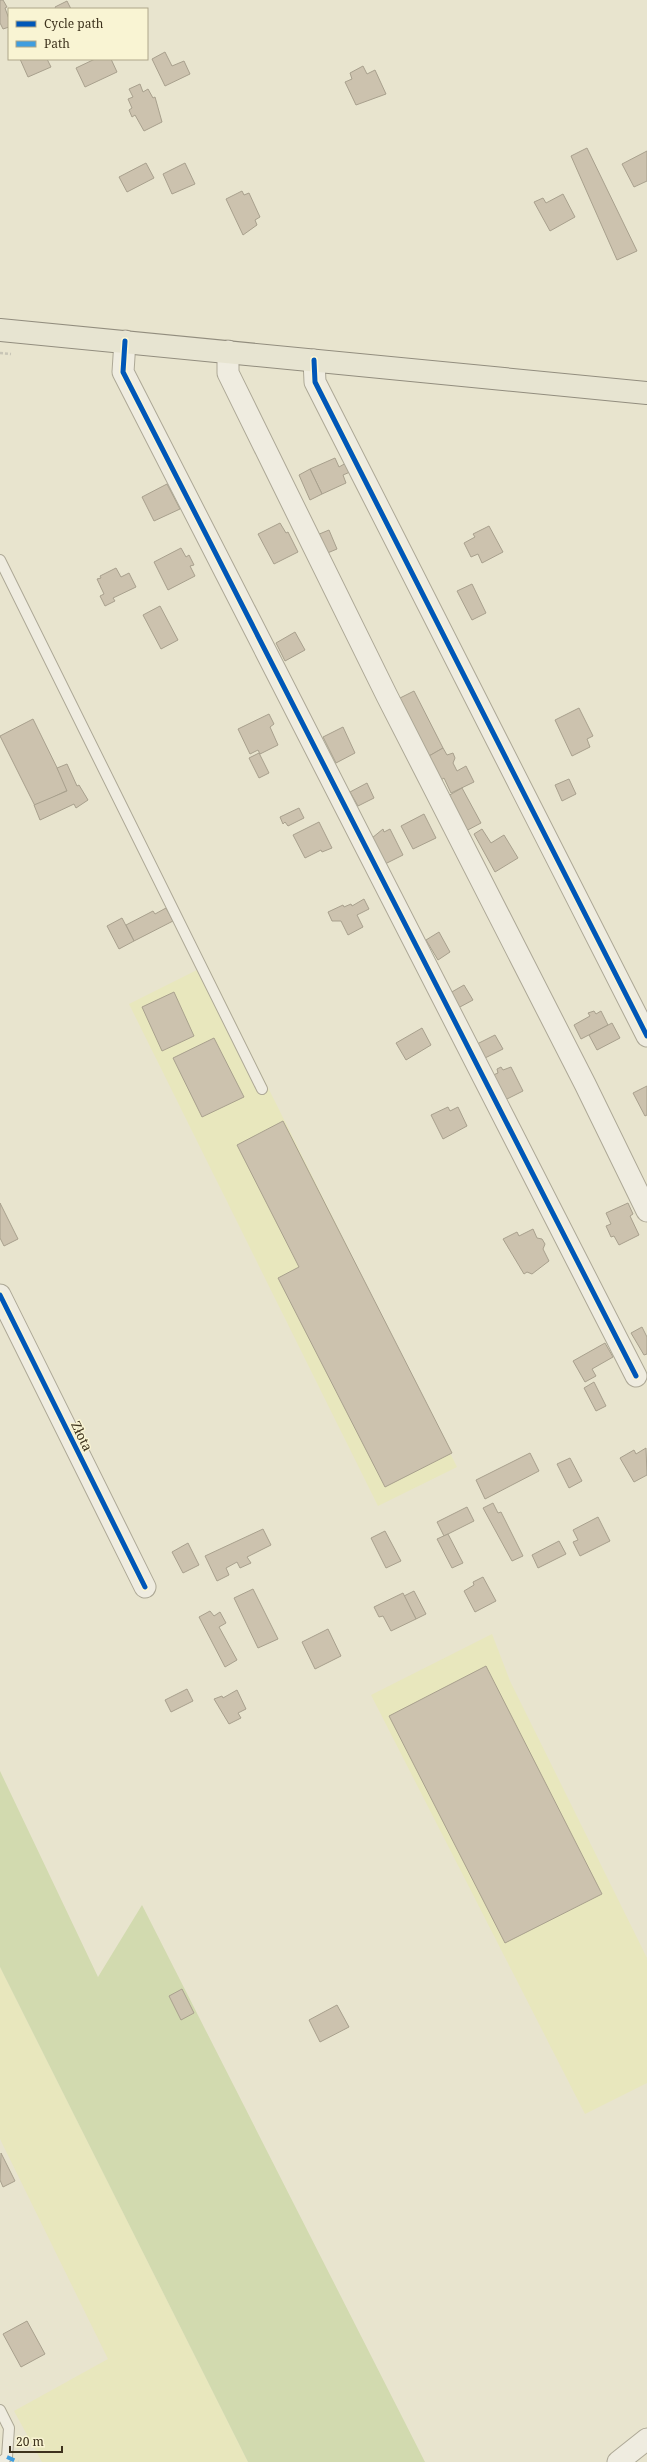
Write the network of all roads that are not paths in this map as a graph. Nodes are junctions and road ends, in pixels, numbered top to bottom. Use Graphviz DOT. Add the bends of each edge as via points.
graph roads {
  1 [pos="0,330"];
  2 [pos="125,341"];
  3 [pos="228,351"];
  4 [pos="314,360"];
  5 [pos="647,393"];
  6 [pos="0,560"];
  7 [pos="647,1036"];
  8 [pos="262,1089"];
  9 [pos="647,1211"];
  10 [pos="0,1295"];
  11 [pos="636,1376"];
  12 [pos="145,1587"];
  13 [pos="0,2410"];
  14 [pos="647,2439"];
  15 [pos="1,2462"];
  16 [pos="618,2462"];
  1 -- 2 [label="main road"];
  2 -- 3 [label="main road"];
  2 -- 11 [label="street" via="123,372"];
  3 -- 4 [label="main road"];
  3 -- 9 [label="street" via="228,373 235,388"];
  4 -- 5 [label="main road"];
  4 -- 7 [label="street" via="315,382"];
  6 -- 8 [label="lane"];
  10 -- 12 [label="street, Złota"];
  13 -- 15 [label="lane" via="9,2428 7,2457"];
  14 -- 16 [label="street"];
}
